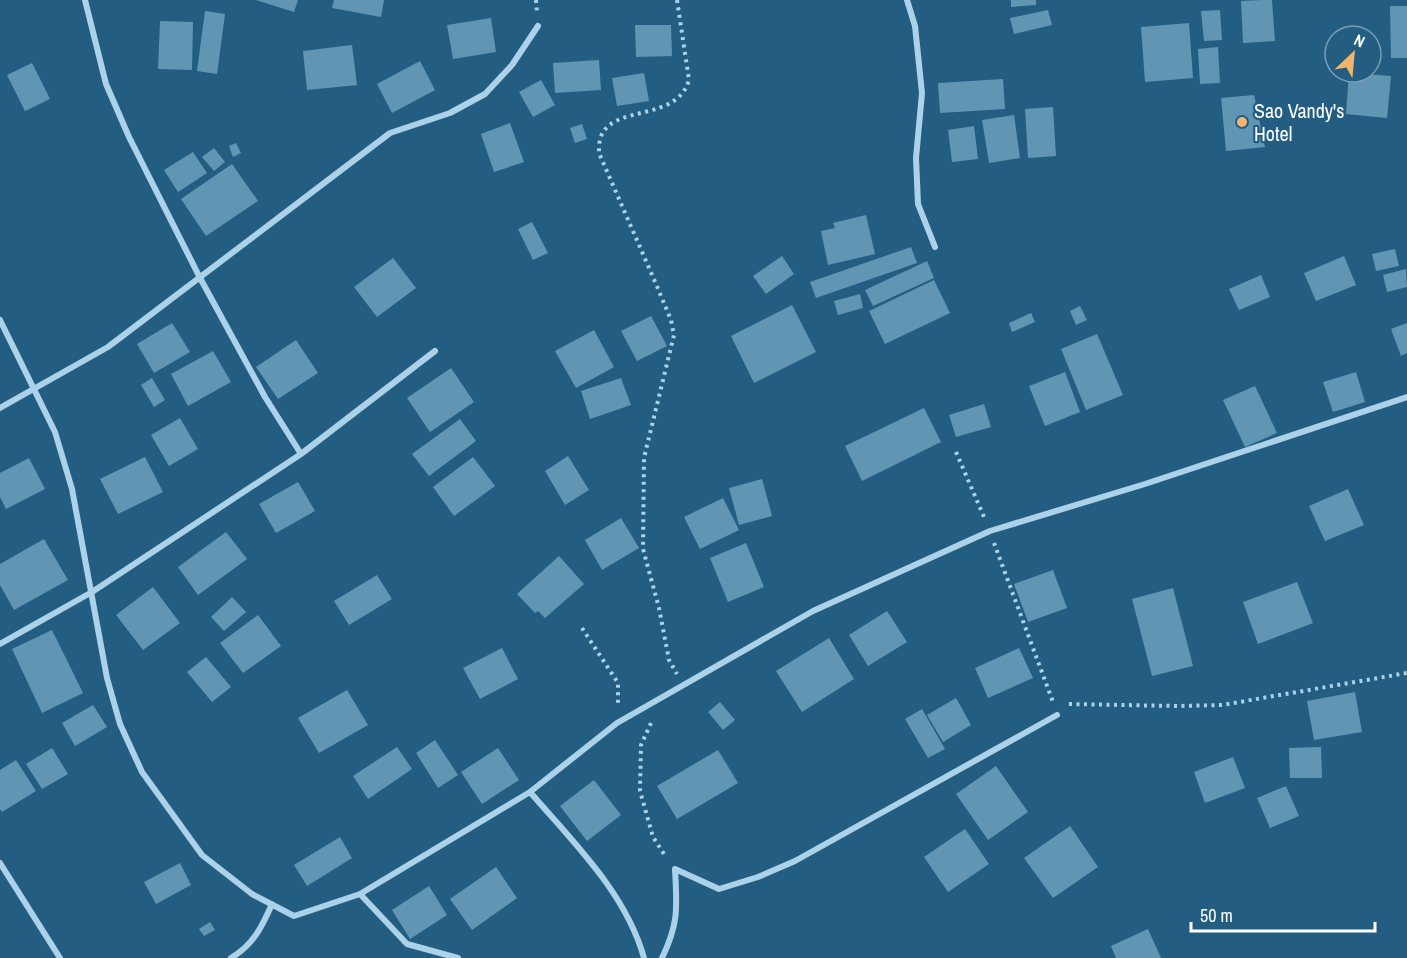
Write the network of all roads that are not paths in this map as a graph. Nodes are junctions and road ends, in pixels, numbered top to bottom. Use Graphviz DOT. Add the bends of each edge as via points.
graph roads {
  1 [pos="85,0"];
  2 [pos="907,0"];
  3 [pos="538,26"];
  4 [pos="935,247"];
  5 [pos="199,276"];
  6 [pos="0,320"];
  7 [pos="435,351"];
  8 [pos="34,390"];
  9 [pos="1407,397"];
  10 [pos="0,408"];
  11 [pos="301,454"];
  12 [pos="92,592"];
  13 [pos="0,644"];
  14 [pos="1057,715"];
  15 [pos="530,792"];
  16 [pos="0,863"];
  17 [pos="360,894"];
  18 [pos="272,904"];
  19 [pos="60,958"];
  20 [pos="231,958"];
  21 [pos="458,958"];
  22 [pos="644,958"];
  23 [pos="662,958"];
  1 -- 5 [label="street" via="106,84"];
  2 -- 4 [label="street" via="915,26 922,93 916,158 918,204"];
  3 -- 5 [label="street" via="512,65 485,94 450,113 390,134"];
  5 -- 8 [label="street" via="108,347"];
  5 -- 11 [label="street"];
  6 -- 8 [label="street"];
  7 -- 11 [label="street"];
  8 -- 10 [label="street"];
  8 -- 12 [label="street" via="55,432"];
  9 -- 15 [label="street" via="990,531 813,611 684,684 617,723"];
  11 -- 12 [label="street"];
  12 -- 13 [label="street"];
  12 -- 18 [label="street" via="107,678 120,724 142,772 202,855 252,894"];
  14 -- 23 [label="street" via="795,861 758,877 719,889 675,869 677,917"];
  15 -- 17 [label="street"];
  15 -- 22 [label="street" via="614,894 634,927"];
  16 -- 19 [label="street"];
  17 -- 18 [label="street" via="294,916"];
  17 -- 21 [label="street" via="407,944"];
  18 -- 20 [label="street" via="260,931"];
}
